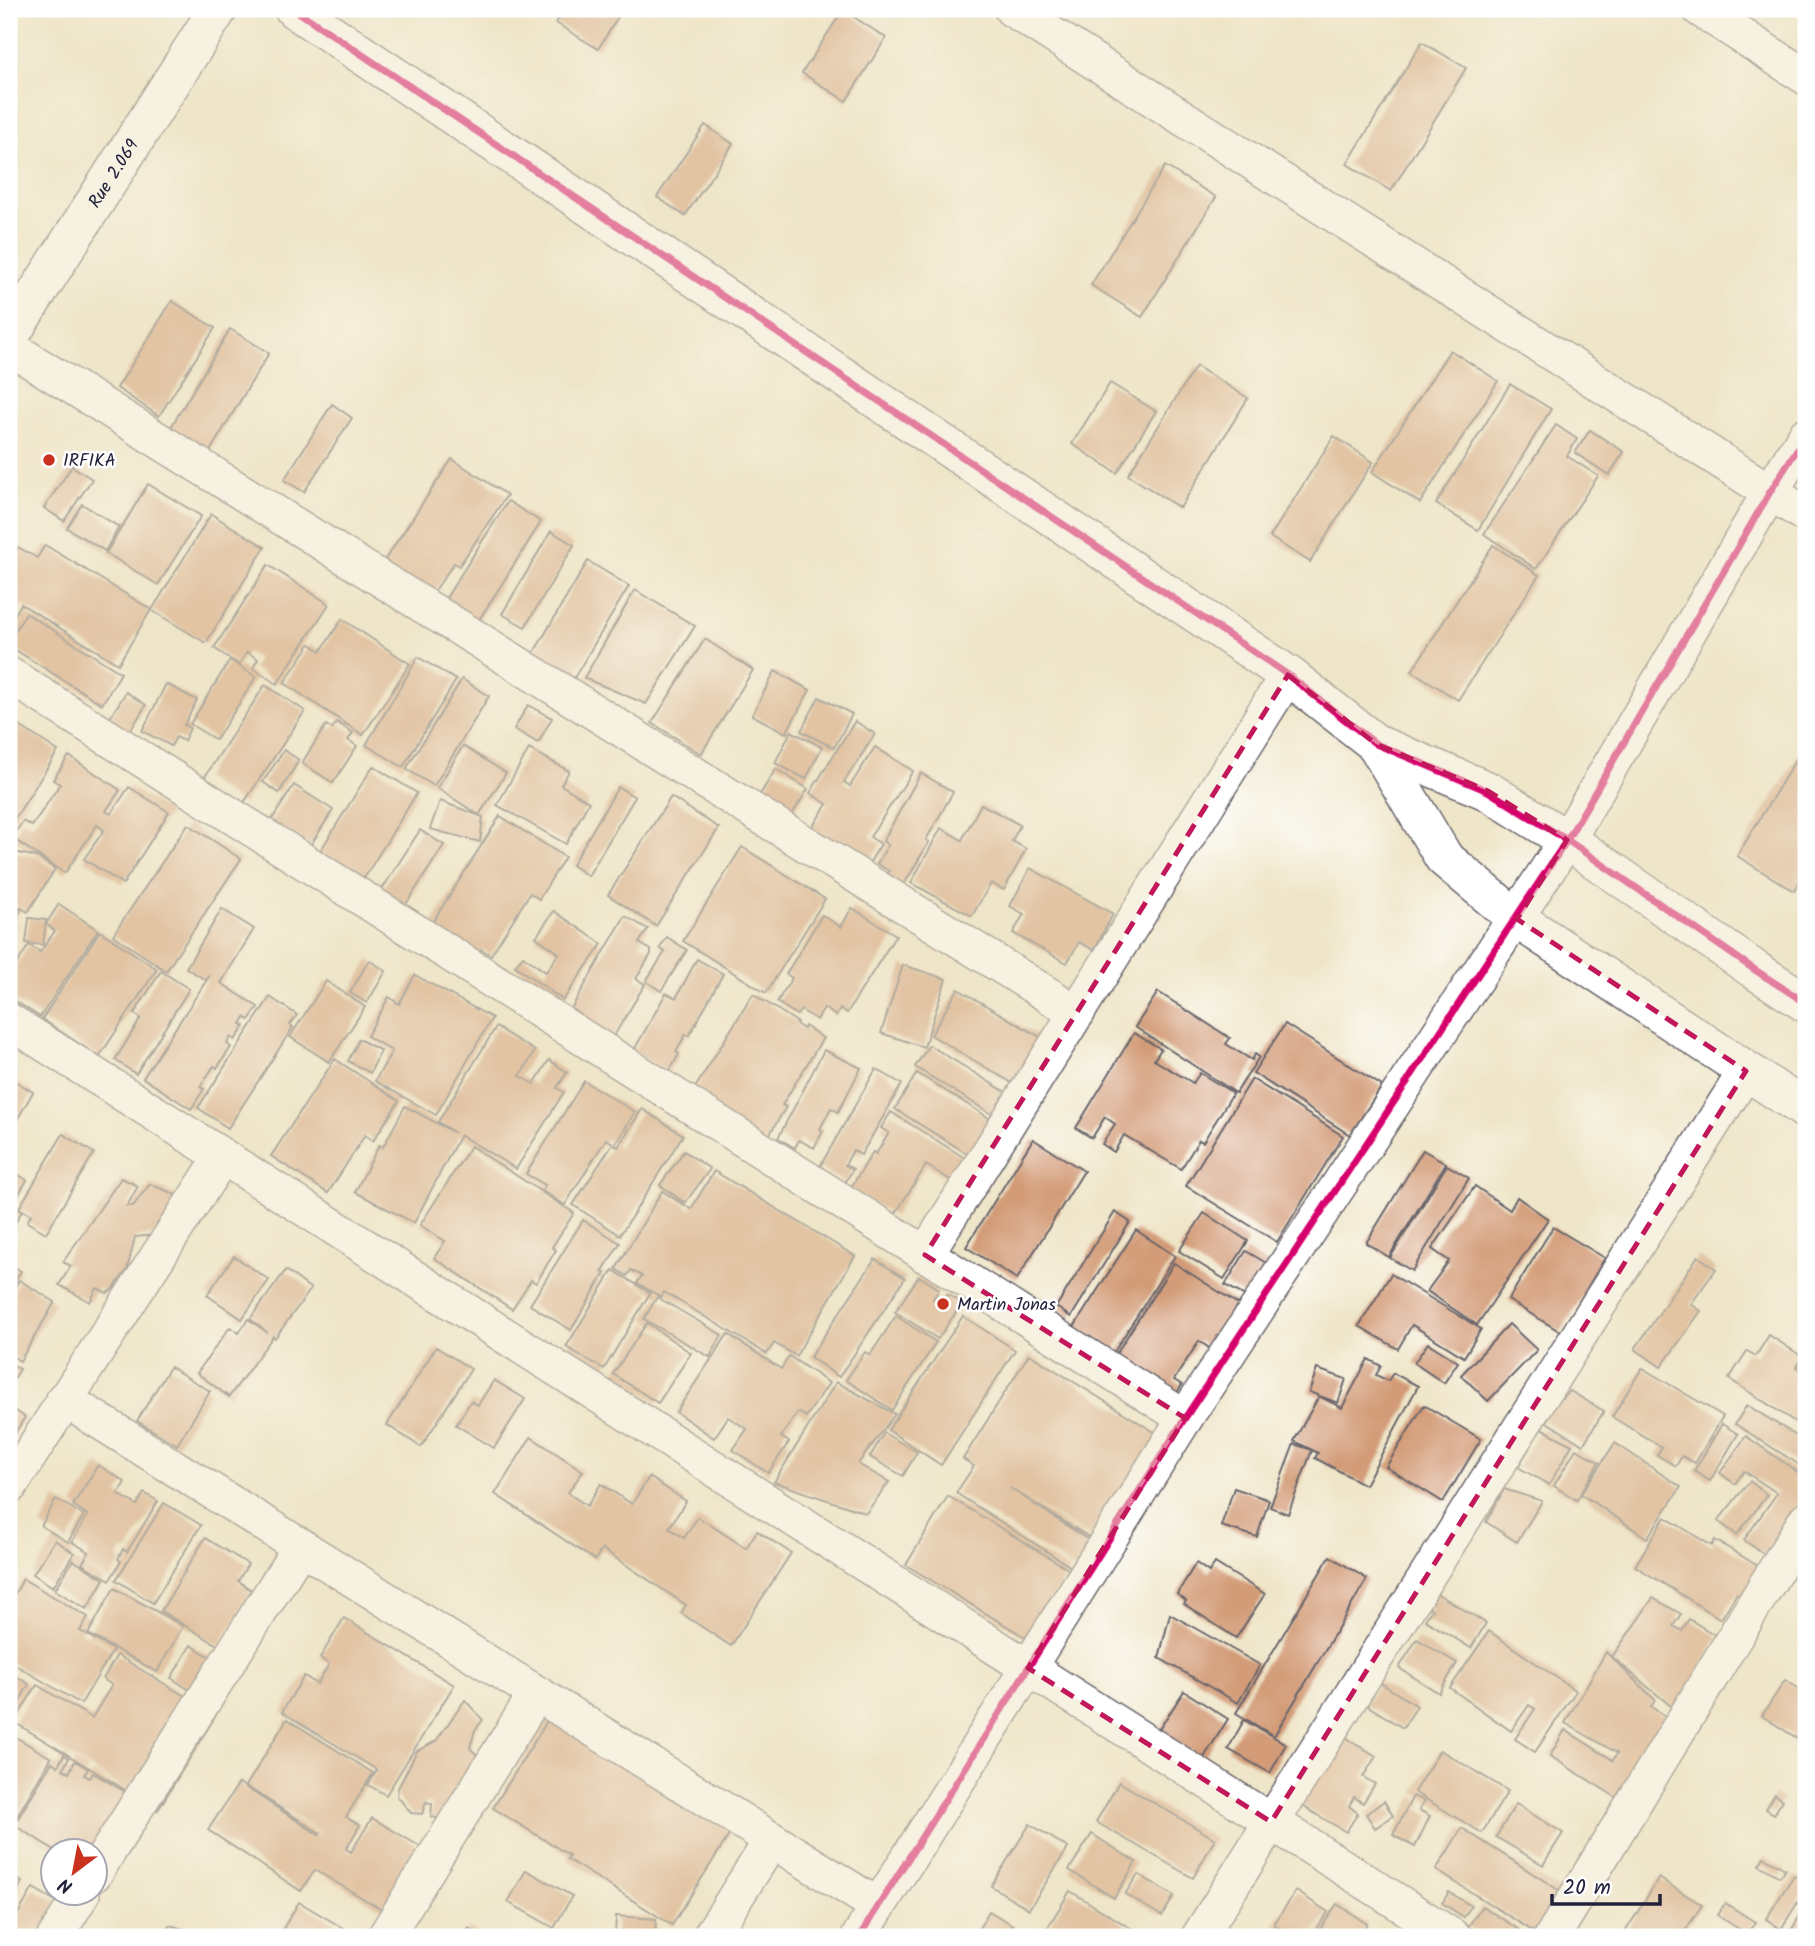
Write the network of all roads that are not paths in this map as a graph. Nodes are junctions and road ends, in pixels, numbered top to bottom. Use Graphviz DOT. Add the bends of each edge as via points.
graph roads {
  1 [pos="218,9"];
  2 [pos="293,9"];
  3 [pos="1012,9"];
  4 [pos="1700,9"];
  5 [pos="1806,77"];
  6 [pos="9,337"];
  7 [pos="9,348"];
  8 [pos="1806,435"];
  9 [pos="1770,492"];
  10 [pos="1806,515"];
  11 [pos="9,675"];
  12 [pos="1288,675"];
  13 [pos="1376,744"];
  14 [pos="1567,840"];
  15 [pos="1517,919"];
  16 [pos="1806,1003"];
  17 [pos="1077,1013"];
  18 [pos="9,1021"];
  19 [pos="1746,1071"];
  20 [pos="1806,1110"];
  21 [pos="222,1157"];
  22 [pos="925,1255"];
  23 [pos="64,1399"];
  24 [pos="1185,1418"];
  25 [pos="9,1487"];
  26 [pos="1806,1520"];
  27 [pos="301,1546"];
  28 [pos="1028,1668"];
  29 [pos="536,1694"];
  30 [pos="1272,1822"];
  31 [pos="772,1840"];
  32 [pos="108,1852"];
  33 [pos="878,1906"];
  34 [pos="73,1908"];
  35 [pos="55,1937"];
  36 [pos="386,1937"];
  37 [pos="710,1937"];
  38 [pos="859,1937"];
  39 [pos="1199,1937"];
  40 [pos="1452,1937"];
  41 [pos="1552,1937"];
  1 -- 6 [label="street, Rue 2.069"];
  2 -- 12 [label="street"];
  3 -- 9 [label="street"];
  4 -- 5 [label="street"];
  7 -- 17 [label="street"];
  8 -- 9 [label="street"];
  9 -- 10 [label="street"];
  9 -- 14 [label="street"];
  11 -- 22 [label="street"];
  12 -- 13 [label="street"];
  12 -- 17 [label="street"];
  13 -- 14 [label="street" via="1488,791"];
  13 -- 15 [label="street" via="1444,858"];
  14 -- 15 [label="street"];
  14 -- 16 [label="street"];
  15 -- 19 [label="street"];
  15 -- 24 [label="street"];
  17 -- 22 [label="street"];
  18 -- 21 [label="street"];
  19 -- 20 [label="street"];
  19 -- 30 [label="street"];
  21 -- 23 [label="street"];
  21 -- 28 [label="street"];
  22 -- 24 [label="street"];
  23 -- 25 [label="street"];
  23 -- 27 [label="street"];
  24 -- 28 [label="street"];
  26 -- 41 [label="street"];
  27 -- 29 [label="street"];
  27 -- 32 [label="street"];
  28 -- 30 [label="street"];
  28 -- 33 [label="street"];
  29 -- 31 [label="street"];
  29 -- 36 [label="street"];
  30 -- 39 [label="street"];
  30 -- 40 [label="street"];
  31 -- 33 [label="street"];
  31 -- 37 [label="street"];
  33 -- 38 [label="street"];
  34 -- 35 [label="street"];
}
